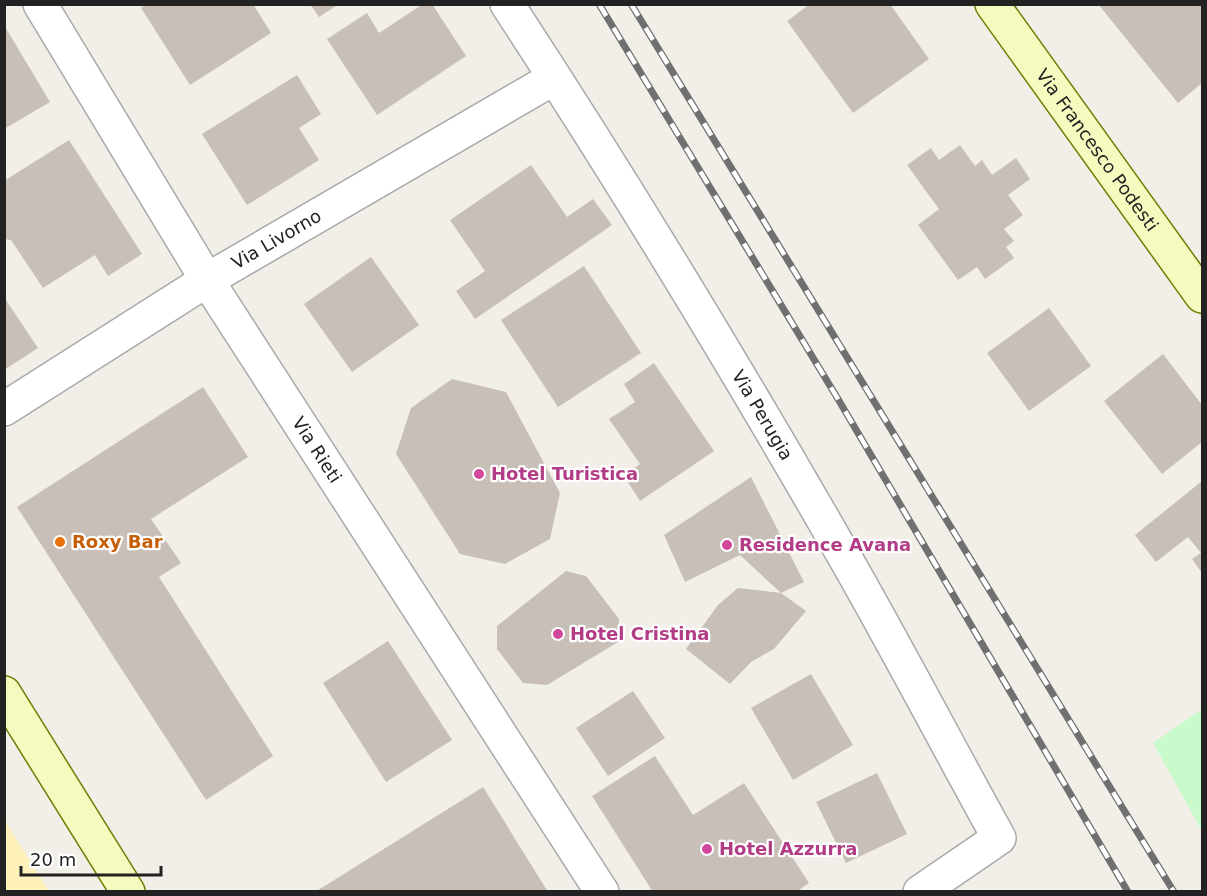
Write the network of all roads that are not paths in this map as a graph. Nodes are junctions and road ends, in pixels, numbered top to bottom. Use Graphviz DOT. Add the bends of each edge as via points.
graph roads {
  1 [pos="40,4"];
  2 [pos="507,4"];
  3 [pos="992,4"];
  4 [pos="554,78"];
  5 [pos="207,280"];
  6 [pos="1203,296"];
  7 [pos="4,409"];
  8 [pos="4,693"];
  9 [pos="128,891"];
  10 [pos="602,891"];
  11 [pos="920,891"];
  1 -- 5 [label="street, Via Rieti"];
  2 -- 4 [label="street, Via Perugia"];
  3 -- 6 [label="main road, Via Francesco Podesti"];
  4 -- 5 [label="street, Via Livorno"];
  4 -- 11 [label="street, Via Perugia" via="679,276 847,562 999,838"];
  5 -- 7 [label="street, Via Livorno"];
  5 -- 10 [label="street, Via Rieti"];
  8 -- 9 [label="main road"];
}
